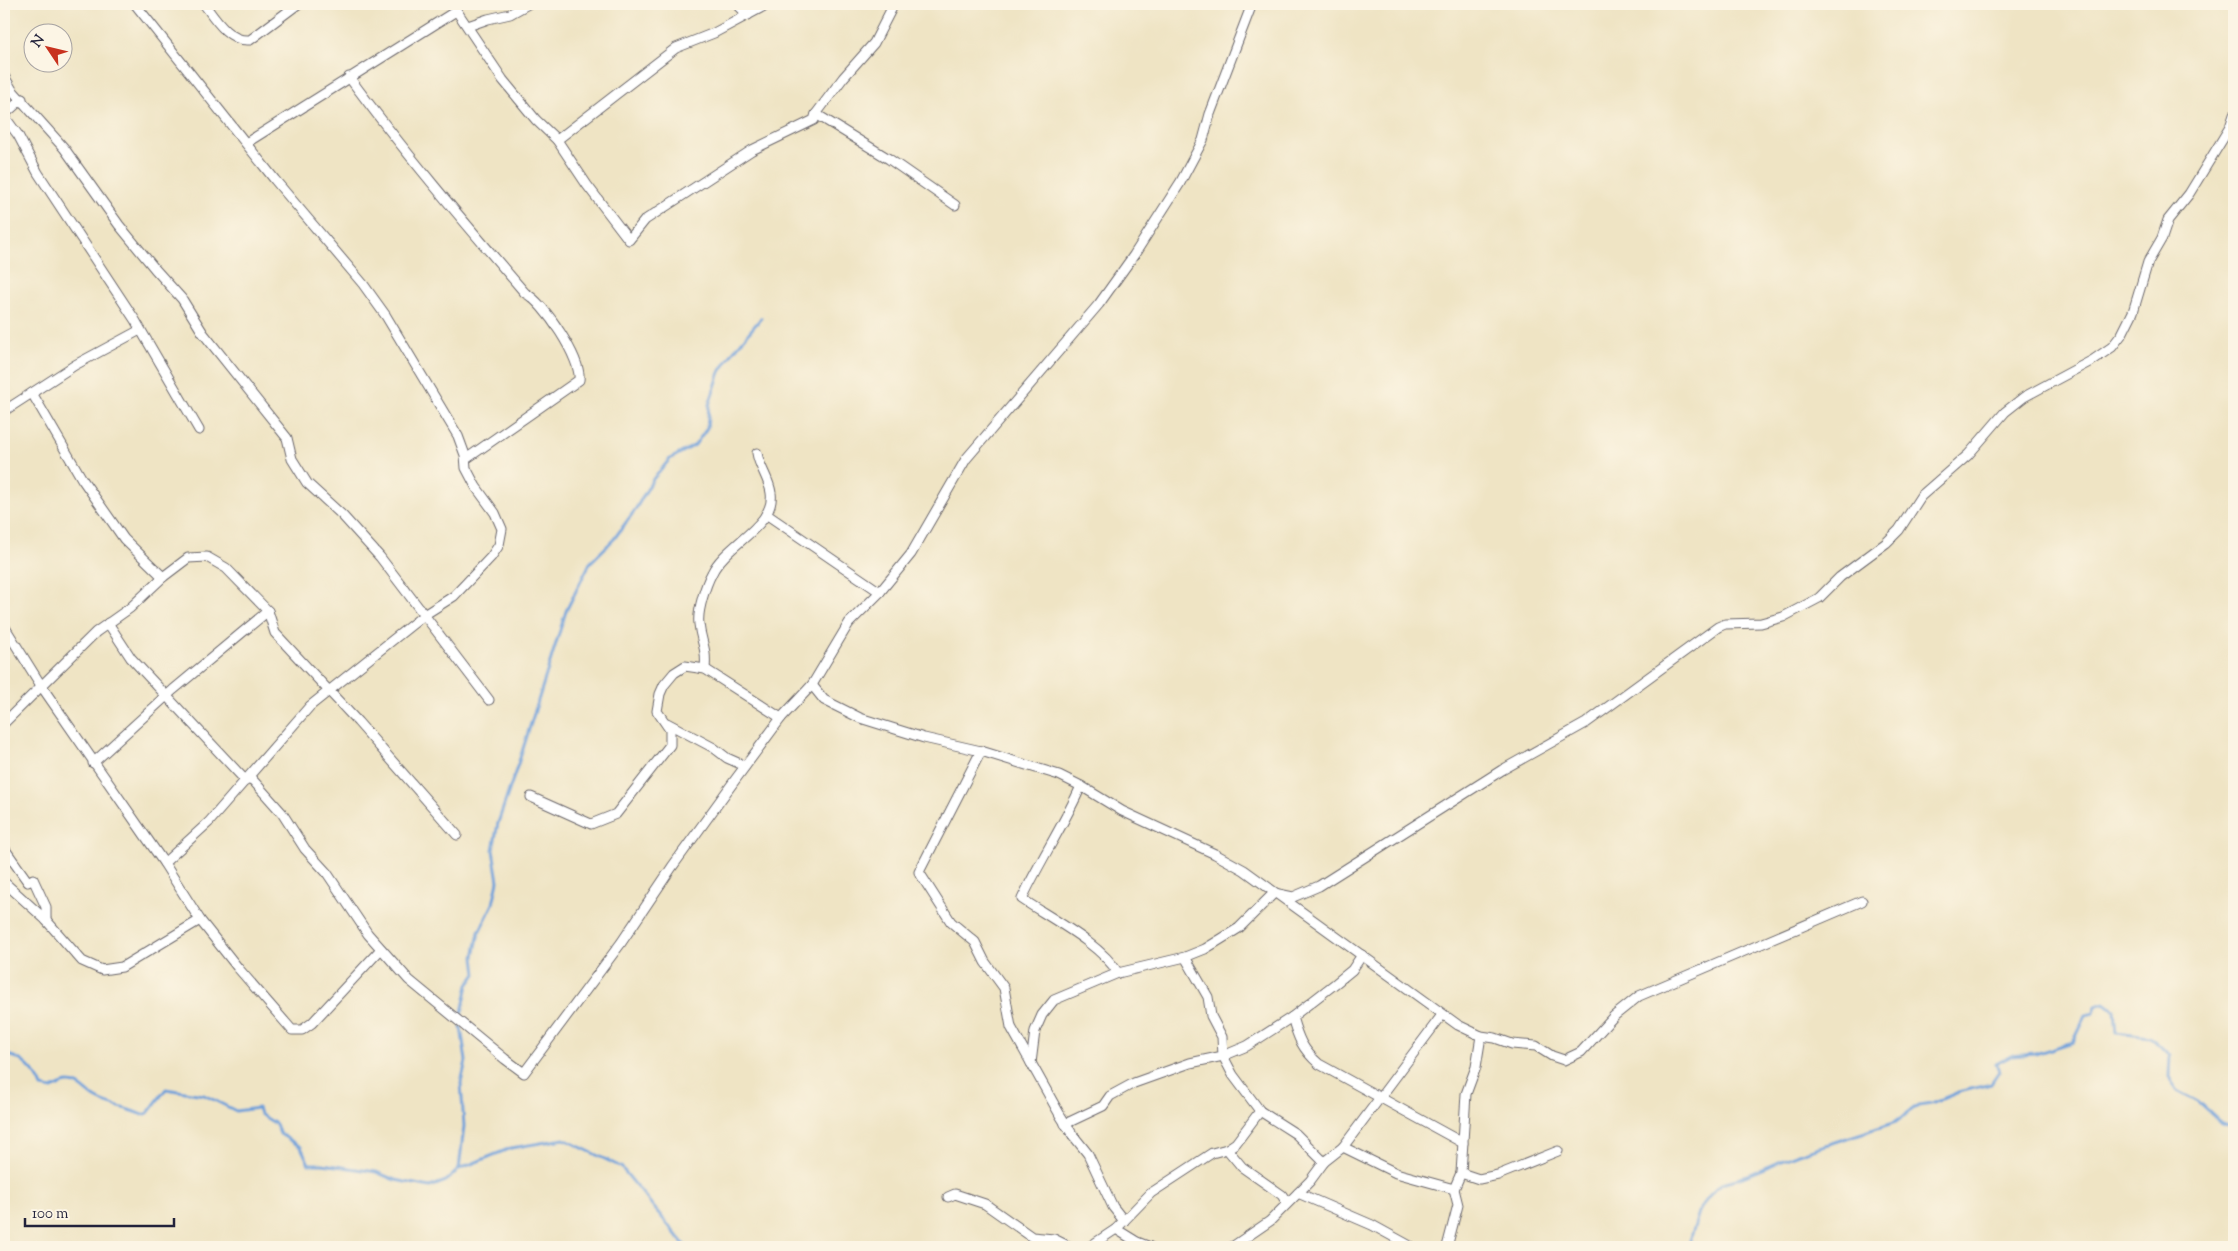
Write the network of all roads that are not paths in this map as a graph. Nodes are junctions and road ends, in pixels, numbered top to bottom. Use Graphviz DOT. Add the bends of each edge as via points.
graph roads {
  1 [pos="135,4"];
  2 [pos="204,4"];
  3 [pos="298,4"];
  4 [pos="528,4"];
  5 [pos="737,4"];
  6 [pos="768,4"];
  7 [pos="894,4"];
  8 [pos="1252,4"];
  9 [pos="454,7"];
  10 [pos="748,15"];
  11 [pos="468,26"];
  12 [pos="4,76"];
  13 [pos="349,77"];
  14 [pos="22,99"];
  15 [pos="816,114"];
  16 [pos="2234,115"];
  17 [pos="4,116"];
  18 [pos="557,140"];
  19 [pos="246,143"];
  20 [pos="955,205"];
  21 [pos="140,330"];
  22 [pos="32,393"];
  23 [pos="4,411"];
  24 [pos="199,430"];
  25 [pos="758,453"];
  26 [pos="466,459"];
  27 [pos="766,514"];
  28 [pos="163,577"];
  29 [pos="880,592"];
  30 [pos="268,611"];
  31 [pos="424,615"];
  32 [pos="108,623"];
  33 [pos="4,626"];
  34 [pos="705,669"];
  35 [pos="812,685"];
  36 [pos="42,687"];
  37 [pos="329,690"];
  38 [pos="167,696"];
  39 [pos="489,700"];
  40 [pos="781,718"];
  41 [pos="666,723"];
  42 [pos="4,724"];
  43 [pos="981,751"];
  44 [pos="93,763"];
  45 [pos="745,766"];
  46 [pos="248,779"];
  47 [pos="1081,786"];
  48 [pos="531,797"];
  49 [pos="457,835"];
  50 [pos="4,848"];
  51 [pos="164,862"];
  52 [pos="4,882"];
  53 [pos="1274,893"];
  54 [pos="1862,901"];
  55 [pos="46,920"];
  56 [pos="200,920"];
  57 [pos="381,949"];
  58 [pos="1362,955"];
  59 [pos="1185,957"];
  60 [pos="1118,973"];
  61 [pos="1442,1015"];
  62 [pos="1292,1017"];
  63 [pos="1481,1036"];
  64 [pos="1223,1056"];
  65 [pos="1031,1063"];
  66 [pos="1380,1098"];
  67 [pos="1260,1111"];
  68 [pos="1065,1124"];
  69 [pos="1463,1142"];
  70 [pos="1343,1147"];
  71 [pos="1226,1149"];
  72 [pos="1558,1151"];
  73 [pos="1324,1162"];
  74 [pos="1461,1173"];
  75 [pos="1454,1189"];
  76 [pos="1298,1193"];
  77 [pos="948,1197"];
  78 [pos="1287,1203"];
  79 [pos="1124,1221"];
  80 [pos="1116,1229"];
  81 [pos="1070,1247"];
  82 [pos="1089,1247"];
  83 [pos="1150,1247"];
  84 [pos="1232,1247"];
  85 [pos="1412,1247"];
  86 [pos="1447,1247"];
  1 -- 19 [label="street"];
  2 -- 3 [label="street" via="230,35 242,41 250,40"];
  4 -- 11 [label="street" via="510,14"];
  5 -- 10 [label="street"];
  6 -- 10 [label="street"];
  7 -- 15 [label="street" via="874,43 842,78"];
  8 -- 29 [label="street" via="1199,147 1134,256 1099,304 966,459 911,554"];
  9 -- 11 [label="street"];
  9 -- 13 [label="street"];
  10 -- 18 [label="street" via="676,48"];
  11 -- 18 [label="street" via="503,80"];
  12 -- 14 [label="street"];
  13 -- 19 [label="street"];
  13 -- 26 [label="street" via="486,248 558,327 580,372 579,380"];
  14 -- 17 [label="street"];
  14 -- 31 [label="street" via="64,148 119,225 182,299 203,333 287,438 292,459 307,483 368,543"];
  15 -- 18 [label="street" via="814,120 761,144 646,220 629,240"];
  15 -- 20 [label="street"];
  16 -- 53 [label="street" via="2189,194 2168,220 2148,262 2133,312 2112,347 2024,397 2005,412 1968,455 1921,496 1899,530 1886,543 1840,577 1819,598 1783,617 1761,623 1725,624 1586,723 1502,770 1319,886 1293,897"];
  17 -- 21 [label="street"];
  19 -- 26 [label="street" via="386,316 458,436"];
  21 -- 22 [label="street" via="74,365"];
  21 -- 24 [label="street"];
  22 -- 23 [label="street"];
  22 -- 28 [label="street" via="82,479 124,539"];
  25 -- 27 [label="street" via="758,461 771,492"];
  26 -- 31 [label="street" via="466,468 500,524 501,540 491,557 454,596"];
  27 -- 29 [label="street"];
  27 -- 34 [label="street" via="727,552 712,572 699,612 706,653"];
  28 -- 30 [label="street" via="188,558 207,557 226,568"];
  28 -- 32 [label="street" via="130,608"];
  29 -- 35 [label="street" via="849,623"];
  30 -- 37 [label="street" via="275,633"];
  30 -- 38 [label="street"];
  31 -- 37 [label="street"];
  31 -- 39 [label="street"];
  32 -- 36 [label="street"];
  32 -- 38 [label="street" via="131,658"];
  33 -- 36 [label="street"];
  34 -- 40 [label="street"];
  34 -- 41 [label="street" via="685,666 664,685 657,711"];
  35 -- 40 [label="street"];
  35 -- 43 [label="street" via="824,700 860,718"];
  36 -- 42 [label="street"];
  36 -- 44 [label="street"];
  37 -- 46 [label="street" via="292,725"];
  37 -- 49 [label="street"];
  38 -- 44 [label="street"];
  38 -- 46 [label="street"];
  40 -- 45 [label="street"];
  41 -- 45 [label="street"];
  41 -- 48 [label="street" via="670,730 670,745 616,814 591,824"];
  43 -- 47 [label="street" via="1059,775"];
  43 -- 65 [label="street" via="920,872 951,922 975,942 1004,988 1011,1027"];
  44 -- 51 [label="street"];
  45 -- 57 [label="street" via="621,944 524,1073 409,980"];
  46 -- 51 [label="street" via="209,822"];
  46 -- 57 [label="street" via="282,813 305,849"];
  47 -- 53 [label="street" via="1122,811 1244,870"];
  47 -- 60 [label="street" via="1022,899 1086,940 1112,962"];
  50 -- 55 [label="street" via="28,882 33,879 46,907"];
  51 -- 56 [label="street"];
  52 -- 55 [label="street"];
  53 -- 58 [label="street"];
  53 -- 59 [label="street" via="1239,928"];
  54 -- 63 [label="street" via="1639,996 1614,1016 1581,1052 1564,1060 1536,1046"];
  55 -- 56 [label="street" via="82,961 102,970 122,966"];
  56 -- 57 [label="street" via="292,1030 302,1030 312,1023"];
  58 -- 61 [label="street"];
  58 -- 62 [label="street" via="1352,970"];
  59 -- 60 [label="street"];
  59 -- 64 [label="street" via="1208,997 1211,1016 1222,1037"];
  60 -- 65 [label="street" via="1054,1000 1035,1031"];
  61 -- 63 [label="street"];
  61 -- 66 [label="street"];
  62 -- 64 [label="street" via="1247,1046"];
  62 -- 66 [label="street" via="1298,1038 1307,1053 1320,1064"];
  63 -- 69 [label="street" via="1476,1067 1466,1094"];
  64 -- 67 [label="street"];
  64 -- 68 [label="street" via="1190,1063 1134,1083 1110,1096 1103,1106"];
  65 -- 68 [label="street"];
  66 -- 69 [label="street"];
  66 -- 70 [label="street"];
  67 -- 71 [label="street" via="1236,1143"];
  67 -- 73 [label="street" via="1296,1134"];
  68 -- 79 [label="street" via="1088,1154 1113,1207"];
  69 -- 74 [label="street"];
  70 -- 73 [label="street"];
  70 -- 75 [label="street" via="1396,1173"];
  71 -- 78 [label="street" via="1242,1167 1282,1195"];
  71 -- 79 [label="street" via="1212,1153 1151,1193"];
  72 -- 74 [label="street" via="1498,1175 1479,1179"];
  73 -- 76 [label="street"];
  74 -- 75 [label="street"];
  75 -- 86 [label="street" via="1458,1204"];
  76 -- 78 [label="street"];
  76 -- 85 [label="street" via="1372,1225"];
  77 -- 81 [label="street" via="955,1194 985,1204 1032,1237 1054,1239"];
  78 -- 84 [label="street" via="1270,1221"];
  79 -- 80 [label="street"];
  80 -- 82 [label="street"];
  80 -- 83 [label="street"];
}
